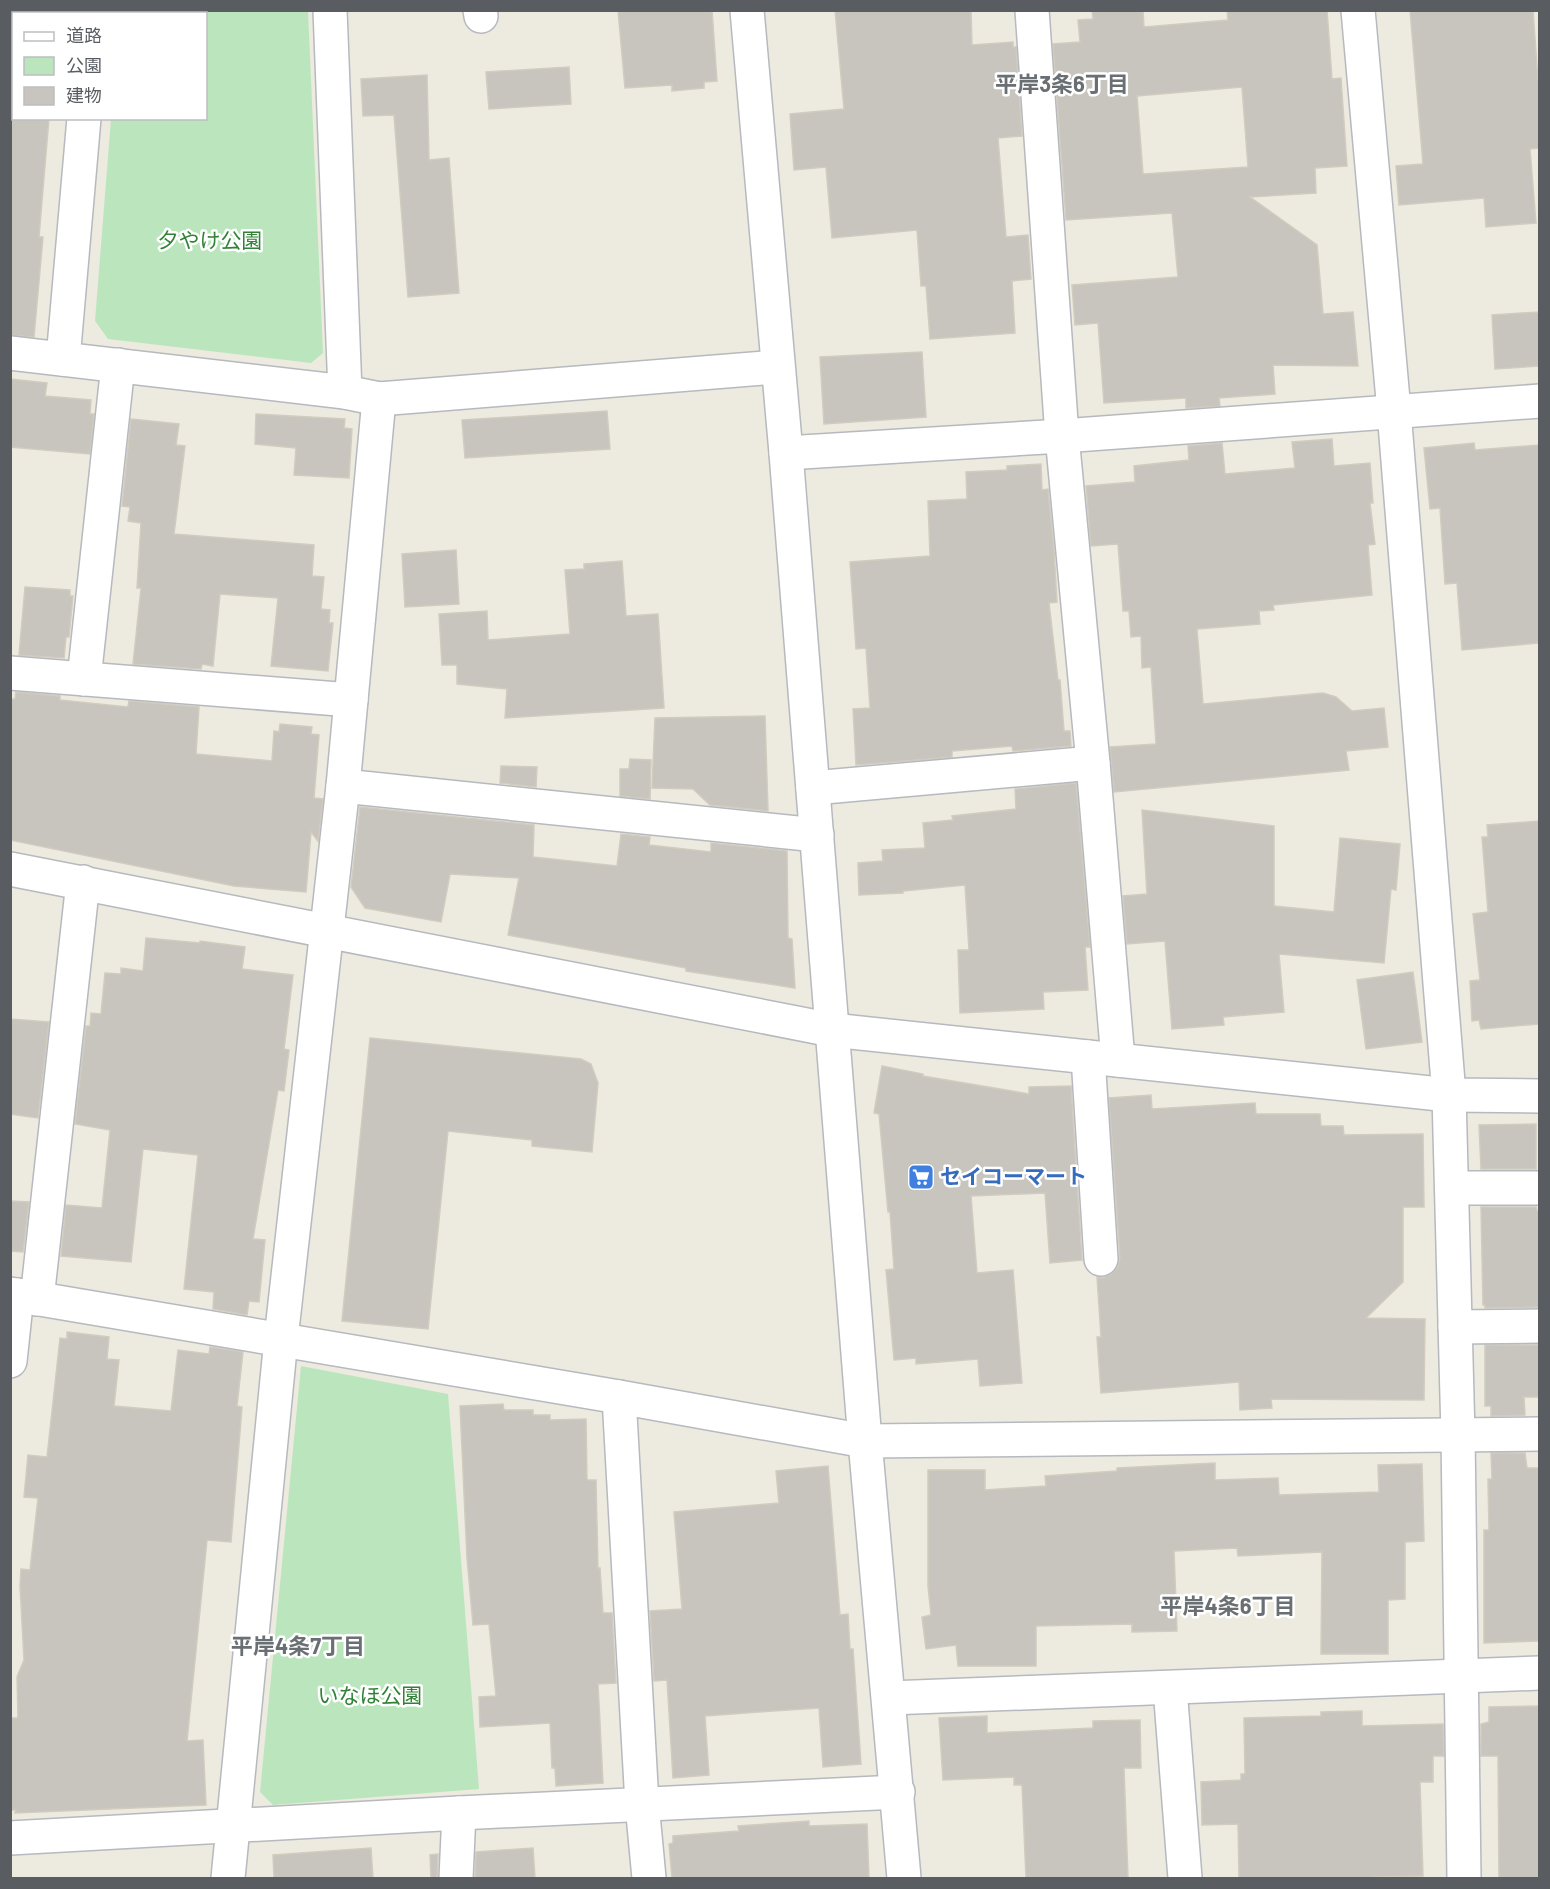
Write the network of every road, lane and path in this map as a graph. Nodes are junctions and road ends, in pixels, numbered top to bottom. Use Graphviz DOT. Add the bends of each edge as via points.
graph roads {
  1 [pos="330,10"];
  2 [pos="747,10"];
  3 [pos="1032,10"];
  4 [pos="1359,10"];
  5 [pos="84,120"];
  6 [pos="10,353"];
  7 [pos="63,358"];
  8 [pos="118,366"];
  9 [pos="777,367"];
  10 [pos="345,392"];
  11 [pos="379,399"];
  12 [pos="1539,401"];
  13 [pos="1394,411"];
  14 [pos="1062,436"];
  15 [pos="786,453"];
  16 [pos="10,673"];
  17 [pos="84,679"];
  18 [pos="351,700"];
  19 [pos="1093,763"];
  20 [pos="344,786"];
  21 [pos="813,788"];
  22 [pos="817,835"];
  23 [pos="10,869"];
  24 [pos="83,882"];
  25 [pos="327,931"];
  26 [pos="832,1030"];
  27 [pos="1103,1058"];
  28 [pos="1449,1095"];
  29 [pos="1539,1096"];
  30 [pos="1452,1188"];
  31 [pos="1539,1188"];
  32 [pos="1101,1259"];
  33 [pos="22,1296"];
  34 [pos="1539,1326"];
  35 [pos="1455,1327"];
  36 [pos="281,1340"];
  37 [pos="10,1360"];
  38 [pos="619,1397"];
  39 [pos="1539,1434"];
  40 [pos="1458,1435"];
  41 [pos="865,1441"];
  42 [pos="1539,1673"];
  43 [pos="1460,1676"];
  44 [pos="1170,1688"];
  45 [pos="889,1698"];
  46 [pos="897,1792"];
  47 [pos="642,1804"];
  48 [pos="459,1813"];
  49 [pos="234,1826"];
  50 [pos="10,1838"];
  51 [pos="228,1878"];
  52 [pos="456,1878"];
  53 [pos="649,1878"];
  54 [pos="904,1878"];
  55 [pos="1185,1878"];
  56 [pos="1464,1878"];
  1 -- 10 [label="street"];
  2 -- 9 [label="street"];
  3 -- 14 [label="street"];
  4 -- 13 [label="street"];
  5 -- 7 [label="street"];
  6 -- 7 [label="street"];
  7 -- 8 [label="street"];
  8 -- 10 [label="street"];
  8 -- 17 [label="street"];
  9 -- 11 [label="street"];
  9 -- 15 [label="street"];
  10 -- 11 [label="street"];
  11 -- 18 [label="street"];
  12 -- 13 [label="street"];
  13 -- 14 [label="street"];
  13 -- 28 [label="street"];
  14 -- 15 [label="street"];
  14 -- 19 [label="street"];
  15 -- 21 [label="street"];
  16 -- 17 [label="street"];
  17 -- 18 [label="street"];
  18 -- 20 [label="street"];
  19 -- 21 [label="street"];
  19 -- 27 [label="street"];
  20 -- 22 [label="street"];
  20 -- 25 [label="street"];
  21 -- 22 [label="street"];
  22 -- 26 [label="street"];
  23 -- 24 [label="street"];
  24 -- 25 [label="street"];
  24 -- 33 [label="street"];
  25 -- 26 [label="street"];
  25 -- 36 [label="street"];
  26 -- 27 [label="street"];
  26 -- 41 [label="street"];
  27 -- 28 [label="street"];
  27 -- 32 [label="street"];
  28 -- 29 [label="street"];
  28 -- 30 [label="street"];
  30 -- 31 [label="street"];
  30 -- 35 [label="street"];
  33 -- 36 [label="street"];
  33 -- 37 [label="street"];
  34 -- 35 [label="street"];
  35 -- 40 [label="street"];
  36 -- 38 [label="street"];
  36 -- 49 [label="street"];
  38 -- 41 [label="street"];
  38 -- 47 [label="street"];
  39 -- 40 [label="street"];
  40 -- 41 [label="street"];
  40 -- 43 [label="street"];
  41 -- 45 [label="street"];
  42 -- 43 [label="street"];
  43 -- 44 [label="street"];
  43 -- 56 [label="street"];
  44 -- 45 [label="street"];
  44 -- 55 [label="street"];
  45 -- 46 [label="street"];
  46 -- 47 [label="street"];
  46 -- 54 [label="street"];
  47 -- 48 [label="street"];
  47 -- 53 [label="street"];
  48 -- 49 [label="street"];
  48 -- 52 [label="street"];
  49 -- 50 [label="street"];
  49 -- 51 [label="street"];
}
